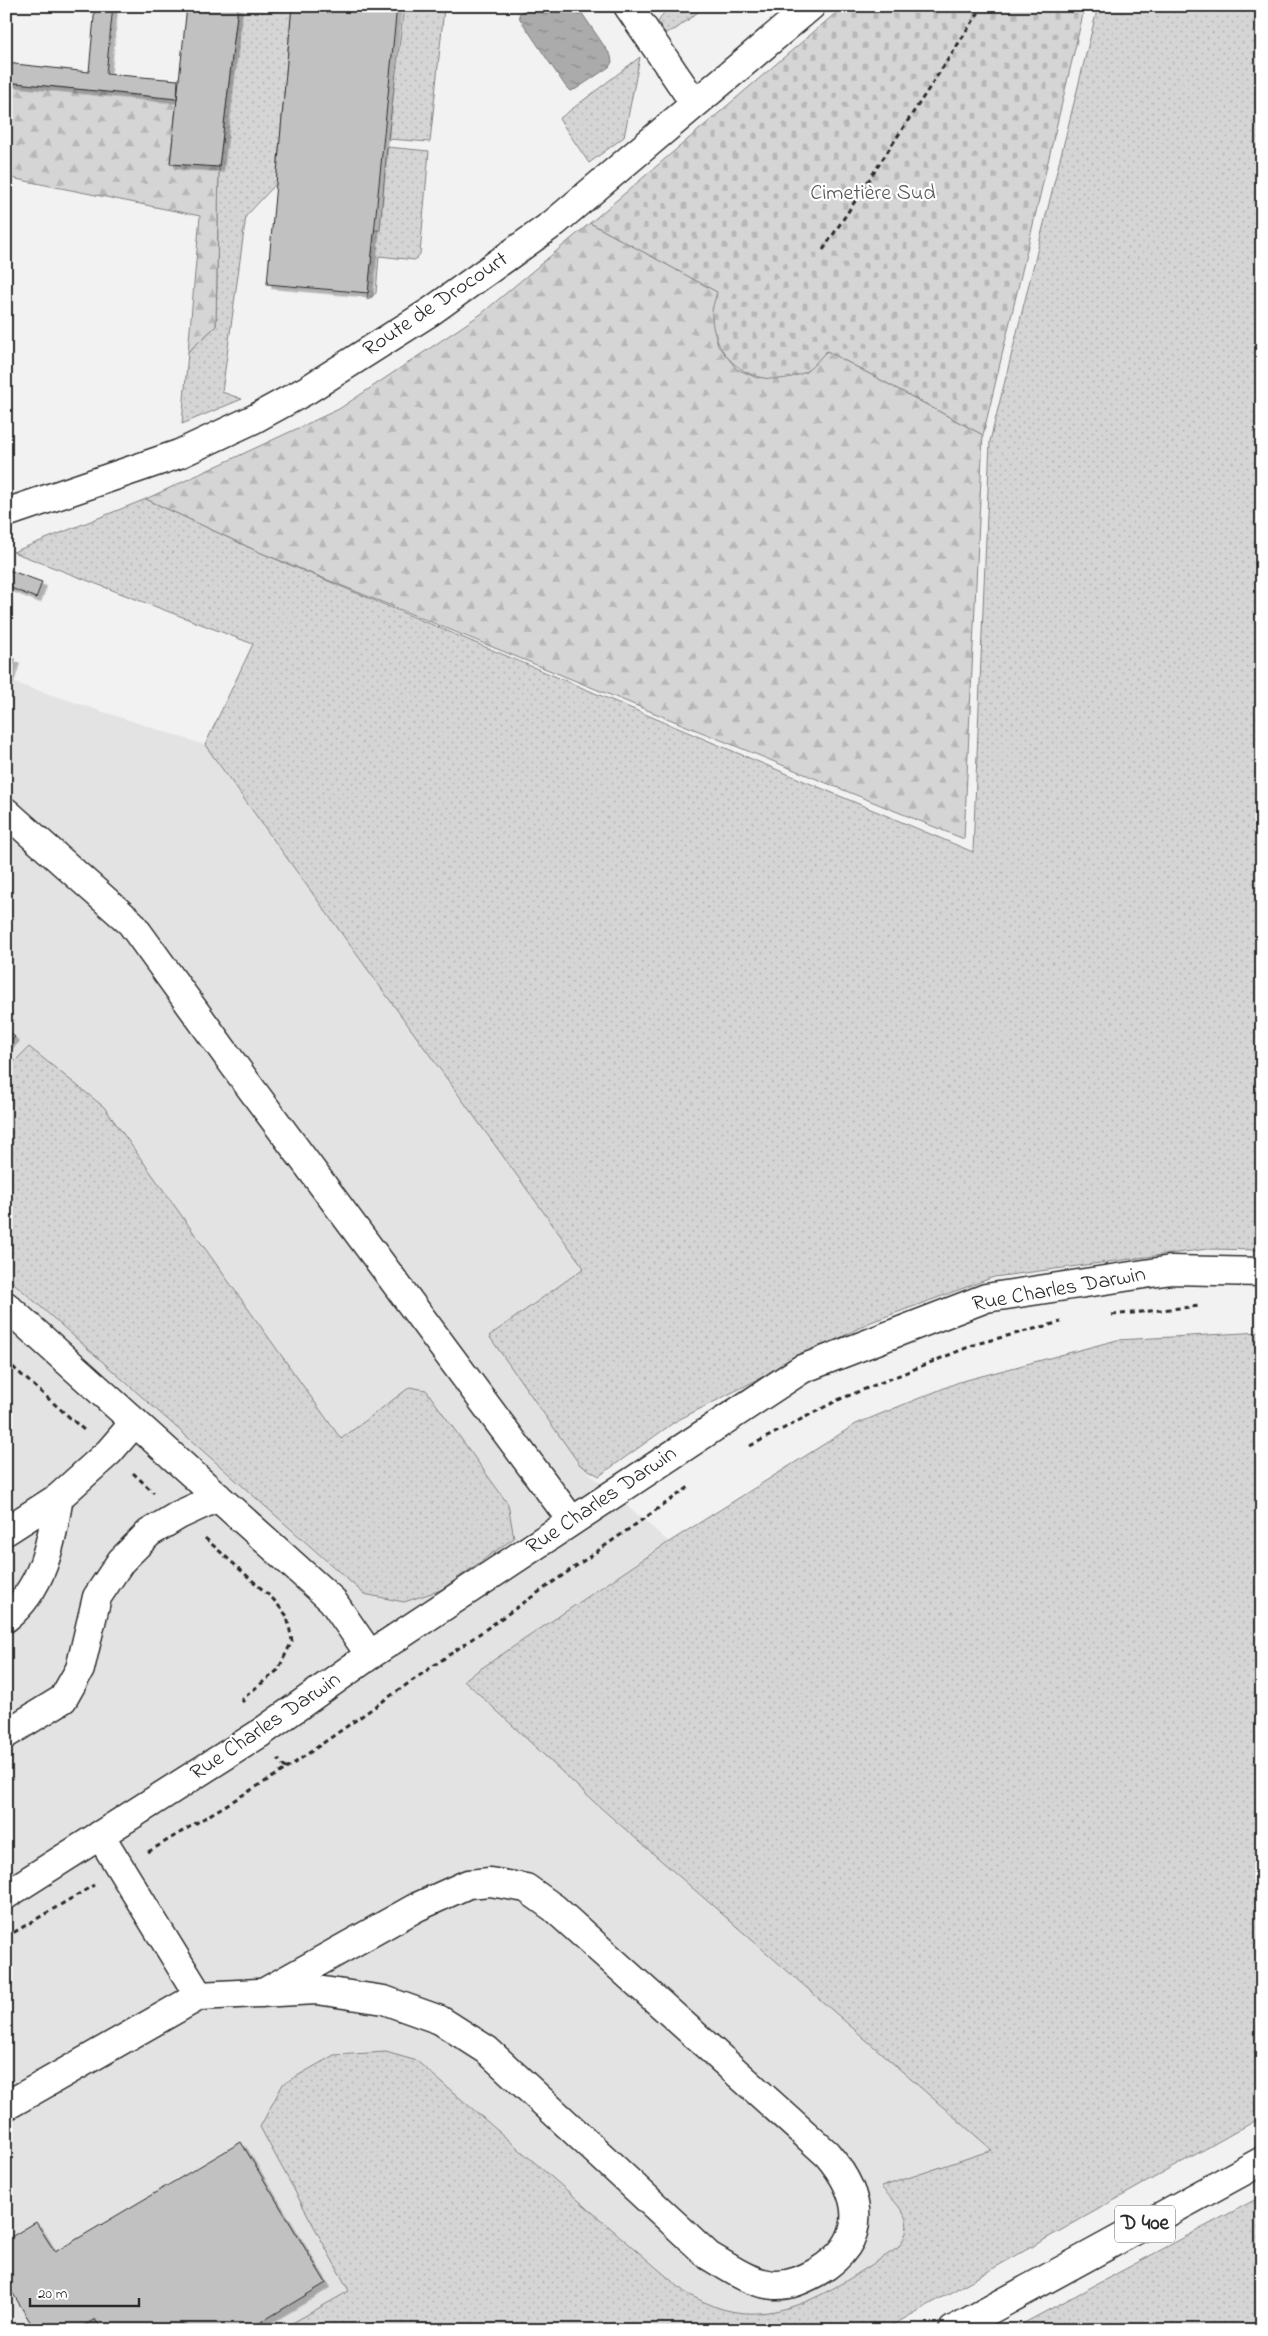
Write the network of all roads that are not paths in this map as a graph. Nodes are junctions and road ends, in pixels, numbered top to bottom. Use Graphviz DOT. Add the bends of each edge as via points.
graph roads {
  1 [pos="628,6"];
  2 [pos="811,6"];
  3 [pos="695,104"];
  4 [pos="6,514"];
  5 [pos="6,812"];
  6 [pos="1262,1272"];
  7 [pos="6,1306"];
  8 [pos="135,1422"];
  9 [pos="218,1496"];
  10 [pos="59,1497"];
  11 [pos="572,1522"];
  12 [pos="6,1531"];
  13 [pos="6,1618"];
  14 [pos="370,1655"];
  15 [pos="6,1734"];
  16 [pos="100,1835"];
  17 [pos="6,1895"];
  18 [pos="263,1993"];
  19 [pos="198,1996"];
  20 [pos="6,2106"];
  21 [pos="1262,2161"];
  22 [pos="952,2330"];
  1 -- 3 [label="street"];
  2 -- 3 [label="street, Route de Drocourt"];
  3 -- 4 [label="street, Route de Drocourt" via="554,223 430,312 306,390 179,454"];
  5 -- 11 [label="street" via="131,923"];
  6 -- 11 [label="street, Rue Charles Darwin" via="1171,1270 986,1298 802,1369"];
  7 -- 8 [label="street"];
  8 -- 9 [label="street"];
  8 -- 10 [label="street" via="109,1452"];
  9 -- 14 [label="street" via="332,1600"];
  9 -- 15 [label="street" via="149,1533 121,1561 97,1597 80,1669 63,1699"];
  10 -- 12 [label="street"];
  10 -- 13 [label="street" via="51,1545 33,1588 22,1605"];
  11 -- 14 [label="street, Rue Charles Darwin"];
  14 -- 16 [label="street, Rue Charles Darwin" via="259,1734"];
  16 -- 17 [label="street, Rue Charles Darwin"];
  16 -- 19 [label="street"];
  18 -- 18 [label="street" via="317,1990 384,2000 440,2020 487,2050 709,2256 751,2280 776,2285 801,2281 846,2249 857,2218 856,2203 847,2180 828,2154 554,1908 526,1888 490,1882 468,1884 417,1907"];
  18 -- 19 [label="street"];
  19 -- 20 [label="street"];
  21 -- 22 [label="street, D 40e"];
}
